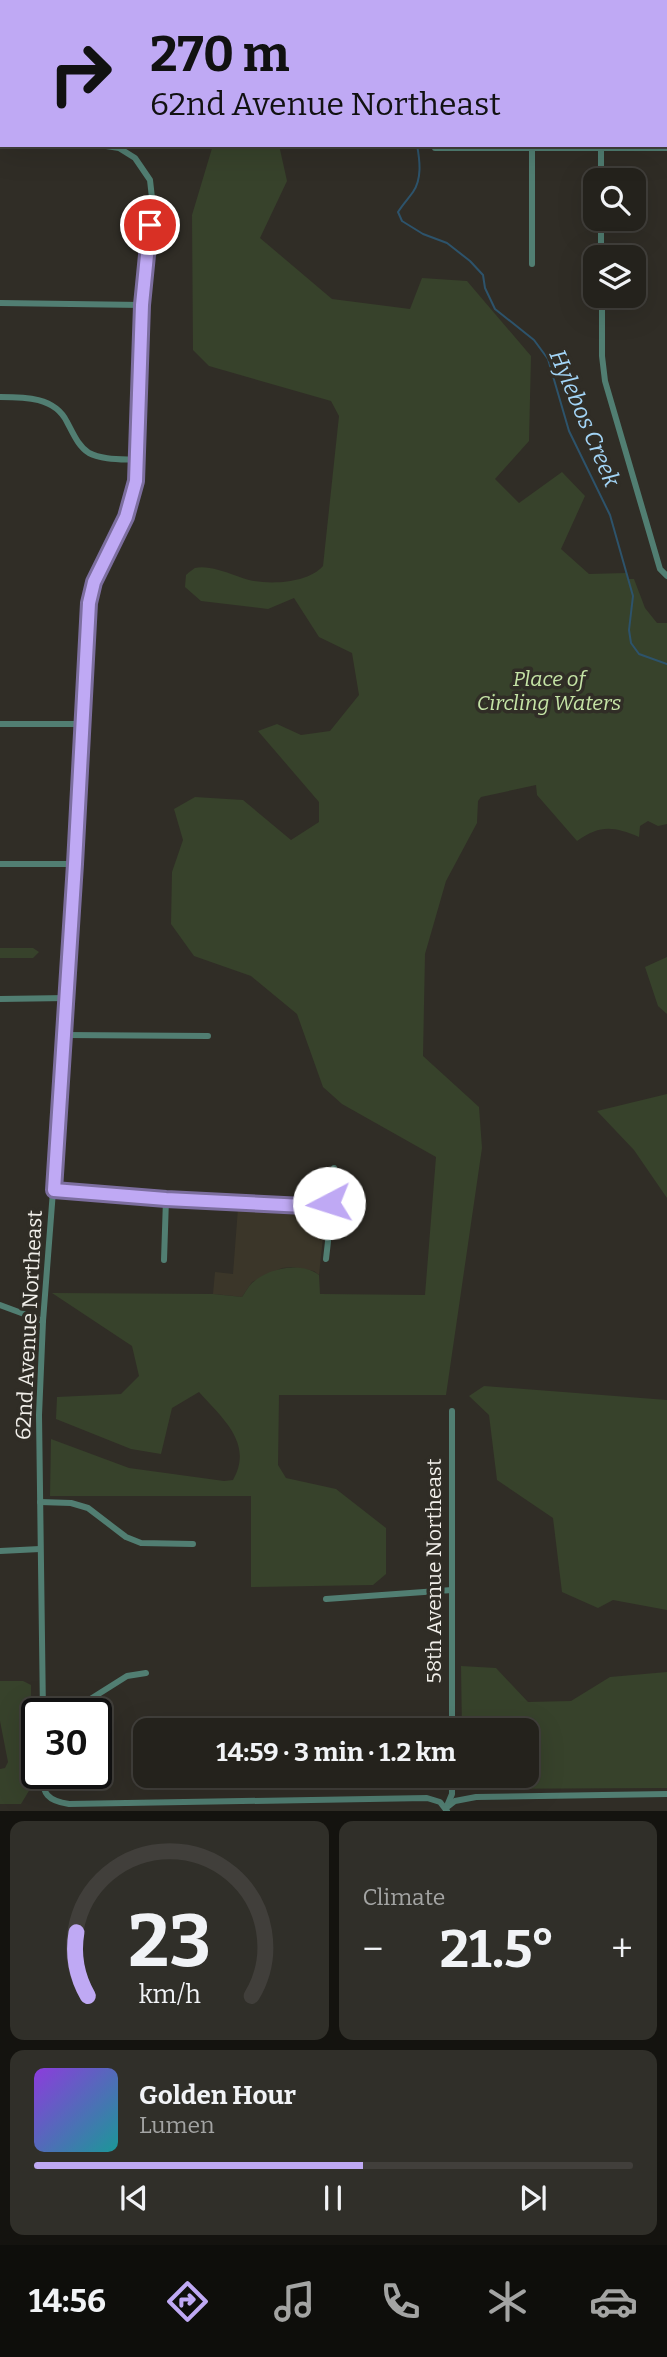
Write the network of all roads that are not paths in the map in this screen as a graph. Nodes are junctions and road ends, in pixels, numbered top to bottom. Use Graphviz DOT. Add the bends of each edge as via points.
graph roads {
  1 [pos="112,147"];
  2 [pos="435,148"];
  3 [pos="601,148"];
  4 [pos="667,148"];
  5 [pos="532,149"];
  6 [pos="601,168"];
  7 [pos="532,264"];
  8 [pos="0,303"];
  9 [pos="142,305"];
  10 [pos="601,308"];
  11 [pos="0,397"];
  12 [pos="138,460"];
  13 [pos="667,576"];
  14 [pos="0,724"];
  15 [pos="82,724"];
  16 [pos="0,864"];
  17 [pos="75,864"];
  18 [pos="66,998"];
  19 [pos="0,999"];
  20 [pos="65,1035"];
  21 [pos="208,1036"];
  22 [pos="334,1168"];
  23 [pos="54,1190"];
  24 [pos="166,1199"];
  25 [pos="324,1207"];
  26 [pos="326,1259"];
  27 [pos="164,1260"];
  28 [pos="0,1304"];
  29 [pos="43,1321"];
  30 [pos="452,1411"];
  31 [pos="40,1502"];
  32 [pos="193,1544"];
  33 [pos="40,1549"];
  34 [pos="0,1551"];
  35 [pos="452,1590"];
  36 [pos="326,1599"];
  37 [pos="146,1673"];
  38 [pos="43,1698"];
  39 [pos="92,1698"];
  40 [pos="452,1718"];
  41 [pos="452,1788"];
  42 [pos="44,1789"];
  43 [pos="667,1794"];
  44 [pos="237,1802"];
  45 [pos="121,1807"];
  46 [pos="447,1810"];
  47 [pos="237,1811"];
  1 -- 9 [label="street, 62nd Avenue Northeast" via="135,158 150,180"];
  2 -- 5 [label="street"];
  3 -- 4 [label="street"];
  3 -- 5 [label="street"];
  3 -- 6 [label="street"];
  5 -- 7 [label="street"];
  8 -- 9 [label="street"];
  9 -- 12 [label="street, 62nd Avenue Northeast"];
  10 -- 13 [label="street" via="605,381 660,569"];
  11 -- 12 [label="street" via="35,399 55,407 90,454"];
  12 -- 15 [label="street, 62nd Avenue Northeast" via="130,505 89,603"];
  14 -- 15 [label="street"];
  15 -- 17 [label="street, 62nd Avenue Northeast"];
  16 -- 17 [label="street"];
  17 -- 18 [label="street, 62nd Avenue Northeast"];
  18 -- 19 [label="street"];
  18 -- 20 [label="street, 62nd Avenue Northeast"];
  20 -- 21 [label="street"];
  20 -- 23 [label="street, 62nd Avenue Northeast"];
  22 -- 25 [label="street" via="331,1198"];
  23 -- 24 [label="street"];
  23 -- 29 [label="street, 62nd Avenue Northeast"];
  24 -- 25 [label="street"];
  24 -- 27 [label="street"];
  25 -- 26 [label="street" via="330,1224"];
  28 -- 29 [label="street"];
  29 -- 31 [label="street, 62nd Avenue Northeast"];
  30 -- 35 [label="street, 58th Avenue Northeast"];
  31 -- 32 [label="street" via="88,1508 133,1541"];
  31 -- 33 [label="street, 62nd Avenue Northeast"];
  33 -- 34 [label="street"];
  33 -- 38 [label="street, 62nd Avenue Northeast"];
  35 -- 36 [label="street"];
  35 -- 40 [label="street, 58th Avenue Northeast"];
  37 -- 39 [label="street" via="127,1676"];
  41 -- 46 [label="street"];
  42 -- 45 [label="street" via="52,1799 69,1804"];
  43 -- 46 [label="street" via="475,1797 455,1801"];
  44 -- 45 [label="street"];
  44 -- 46 [label="street" via="427,1798"];
  44 -- 47 [label="street"];
}
